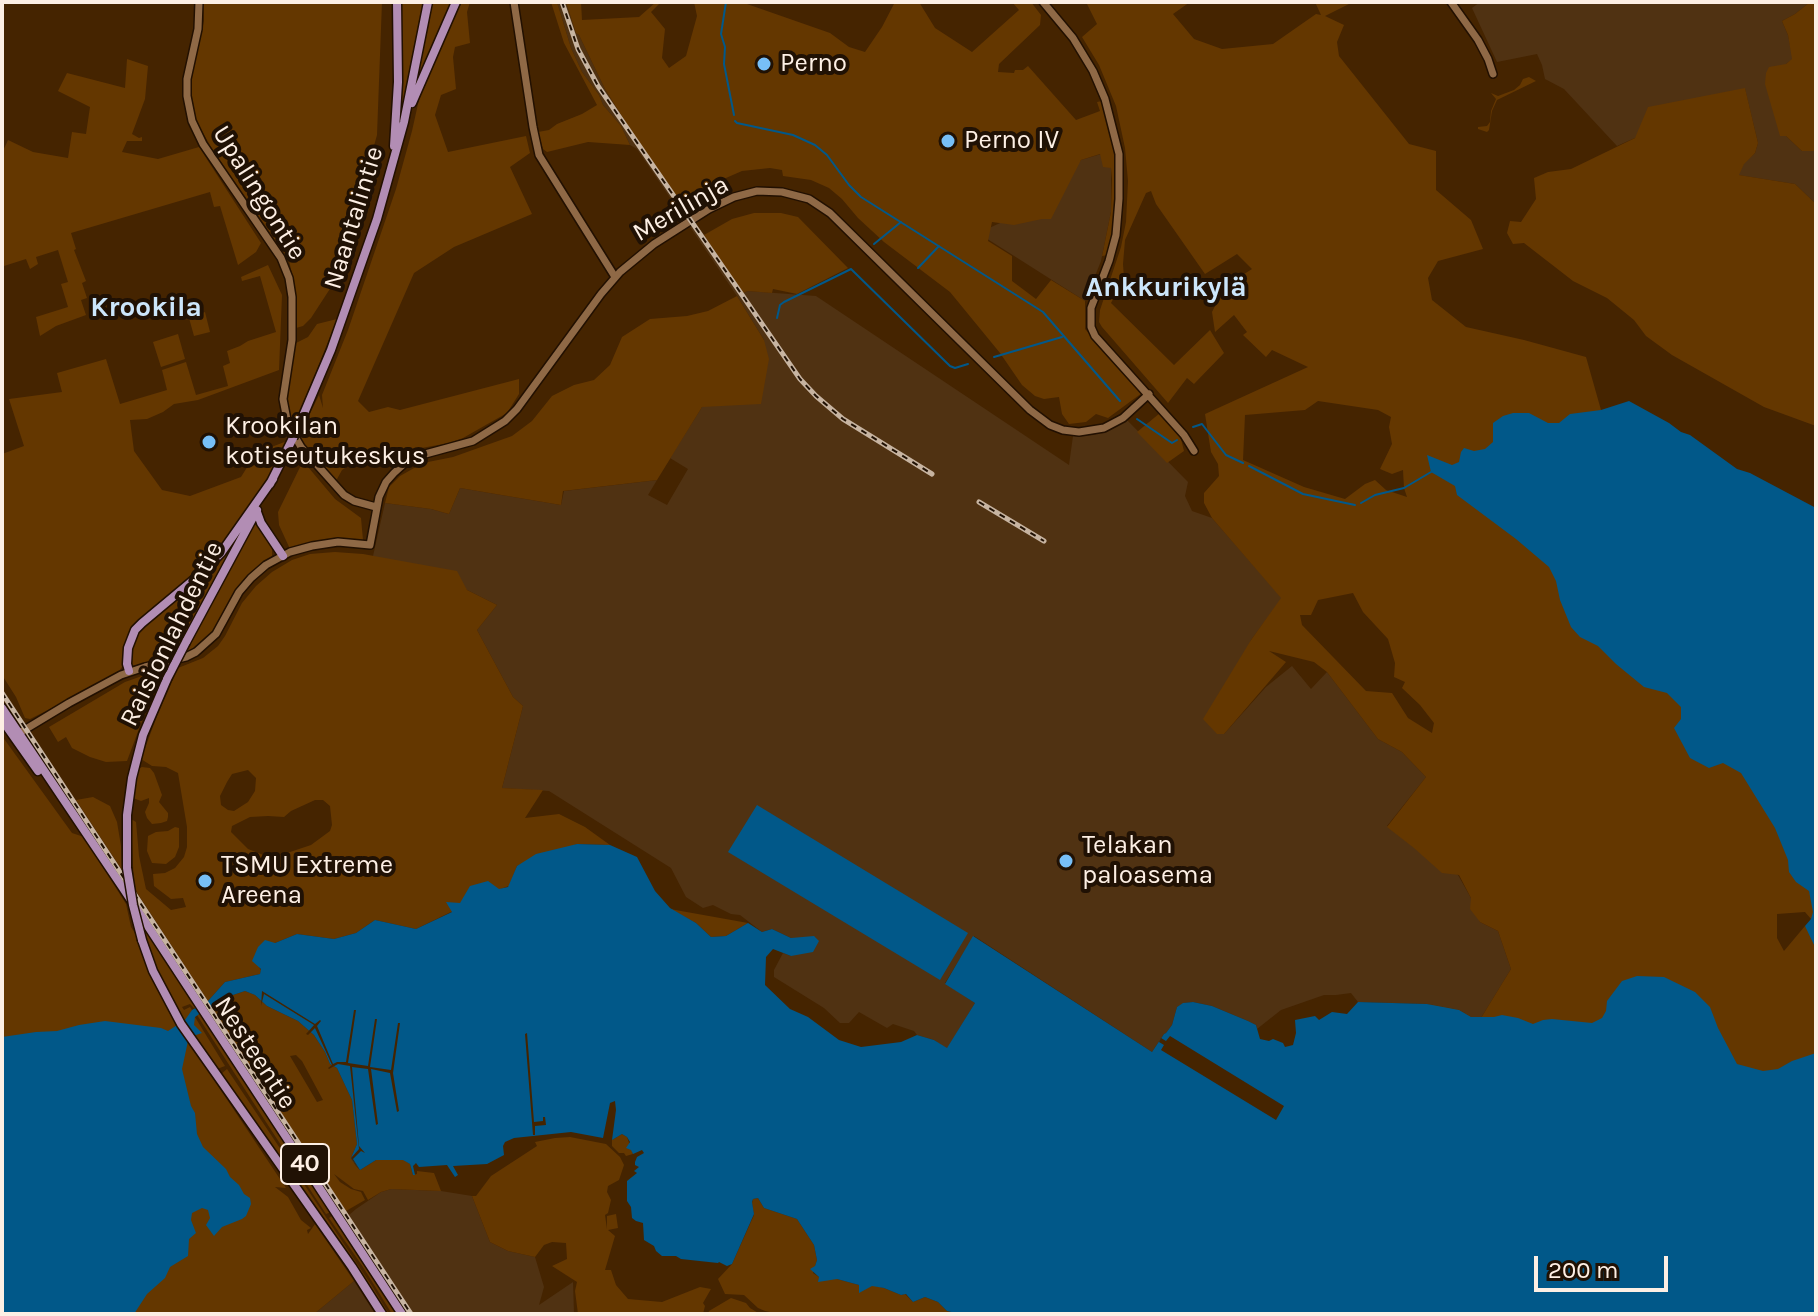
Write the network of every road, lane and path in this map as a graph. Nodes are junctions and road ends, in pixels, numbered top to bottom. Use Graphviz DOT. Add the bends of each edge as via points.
graph roads {
  1 [pos="199,2"];
  2 [pos="397,2"];
  3 [pos="428,2"];
  4 [pos="456,2"];
  5 [pos="514,2"];
  6 [pos="1043,2"];
  7 [pos="1451,2"];
  8 [pos="1493,74"];
  9 [pos="404,122"];
  10 [pos="392,167"];
  11 [pos="615,277"];
  12 [pos="1149,394"];
  13 [pos="293,438"];
  14 [pos="1194,451"];
  15 [pos="273,479"];
  16 [pos="376,507"];
  17 [pos="257,511"];
  18 [pos="283,556"];
  19 [pos="129,671"];
  20 [pos="2,708"];
  21 [pos="2,720"];
  22 [pos="17,735"];
  23 [pos="382,1314"];
  24 [pos="402,1314"];
  1 -- 16 [label="street, Upalingontie" via="187,79 192,121 289,278 292,340 283,399 288,425 344,495"];
  2 -- 10 [label="main road"];
  3 -- 9 [label="main road, Naantalintie"];
  4 -- 9 [label="main road"];
  5 -- 11 [label="street" via="539,155"];
  6 -- 12 [label="street" via="1093,71 1119,154 1116,235 1091,308 1091,327"];
  7 -- 8 [label="street" via="1478,40"];
  9 -- 10 [label="main road, Naantalintie"];
  10 -- 13 [label="main road, Naantalintie, bridge" via="354,290"];
  11 -- 12 [label="street, Merilinja" via="644,251 725,200 757,191 791,193 821,206 842,223 1050,425 1071,432 1096,431 1123,418"];
  11 -- 16 [label="street, Merilinja" via="511,415 463,446 405,463 386,482"];
  12 -- 14 [label="street"];
  13 -- 15 [label="main road, Raisionlahdentie"];
  15 -- 17 [label="main road, Raisionlahdentie"];
  15 -- 19 [label="main road" via="221,553 135,630 128,648"];
  16 -- 18 [label="street, Merilinja" via="370,545 325,543"];
  17 -- 18 [label="main road"];
  17 -- 23 [label="main road, Raisionlahdentie, bridge" via="167,679 143,735 129,792 127,868 142,940 181,1024"];
  18 -- 19 [label="street" via="243,586 204,647 186,657"];
  19 -- 22 [label="street"];
  20 -- 22 [label="main road, Nesteentie / 40"];
  21 -- 22 [label="main road, Nesteentie / 40"];
  22 -- 24 [label="main road, Nesteentie / 40"];
}
